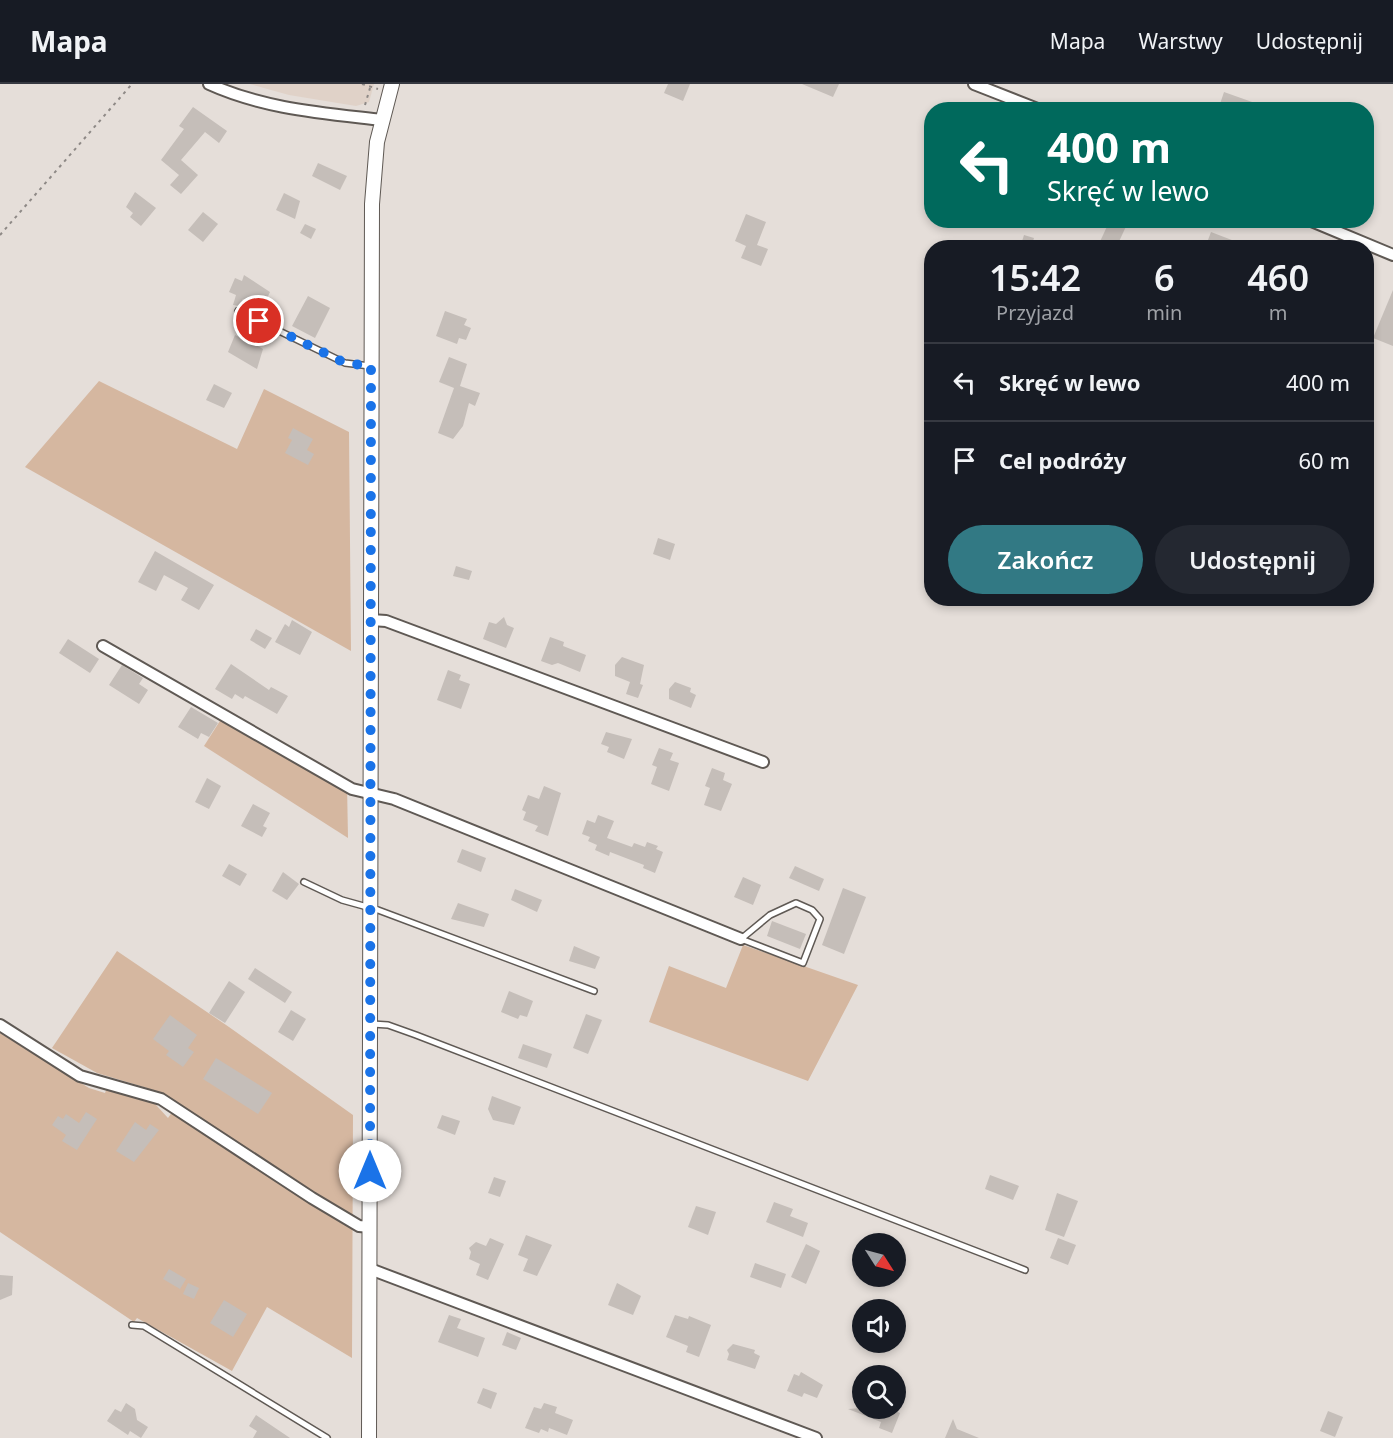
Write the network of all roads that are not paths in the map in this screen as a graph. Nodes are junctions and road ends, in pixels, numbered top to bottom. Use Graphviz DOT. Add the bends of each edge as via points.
graph roads {
  1 [pos="209,84"];
  2 [pos="974,84"];
  3 [pos="391,87"];
  4 [pos="1020,102"];
  5 [pos="382,120"];
  6 [pos="1328,228"];
  7 [pos="1357,240"];
  8 [pos="1374,247"];
  9 [pos="1393,255"];
  10 [pos="238,311"];
  11 [pos="371,366"];
  12 [pos="370,620"];
  13 [pos="103,646"];
  14 [pos="763,762"];
  15 [pos="370,794"];
  16 [pos="304,882"];
  17 [pos="370,907"];
  18 [pos="741,939"];
  19 [pos="594,991"];
  20 [pos="370,1023"];
  21 [pos="0,1025"];
  22 [pos="370,1227"];
  23 [pos="370,1269"];
  24 [pos="1026,1270"];
  25 [pos="132,1324"];
  26 [pos="327,1438"];
  27 [pos="369,1438"];
  28 [pos="816,1438"];
  1 -- 5 [label="street" via="271,105"];
  2 -- 4 [label="street"];
  3 -- 5 [label="street"];
  5 -- 11 [label="street" via="372,195"];
  6 -- 7 [label="street"];
  8 -- 9 [label="street"];
  10 -- 11 [label="lane" via="345,363"];
  11 -- 12 [label="street"];
  12 -- 14 [label="street" via="386,621"];
  12 -- 15 [label="street"];
  13 -- 15 [label="street" via="346,786"];
  15 -- 17 [label="street"];
  15 -- 18 [label="street" via="394,799"];
  16 -- 17 [label="lane" via="342,900"];
  17 -- 19 [label="lane"];
  17 -- 20 [label="street"];
  18 -- 18 [label="lane" via="803,963 820,919 812,910 796,903 770,915"];
  20 -- 22 [label="street"];
  20 -- 24 [label="lane" via="416,1035"];
  21 -- 22 [label="street" via="80,1076 161,1099 312,1198 359,1226"];
  22 -- 23 [label="street"];
  23 -- 27 [label="street"];
  23 -- 28 [label="street"];
  25 -- 26 [label="lane" via="144,1326"];
}
